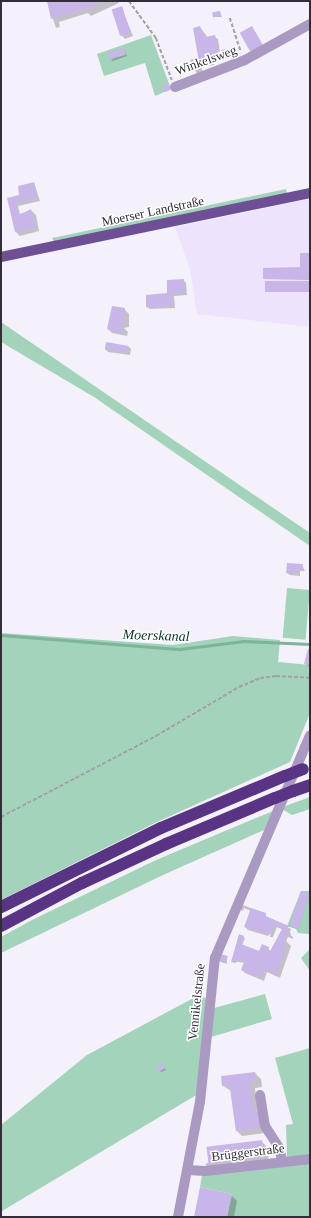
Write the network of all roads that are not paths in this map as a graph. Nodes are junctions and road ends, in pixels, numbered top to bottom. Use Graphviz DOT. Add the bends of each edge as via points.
graph roads {
  1 [pos="310,24"];
  2 [pos="175,87"];
  3 [pos="310,193"];
  4 [pos="1,257"];
  5 [pos="310,735"];
  6 [pos="307,768"];
  7 [pos="310,785"];
  8 [pos="1,907"];
  9 [pos="1,926"];
  10 [pos="260,1095"];
  11 [pos="310,1159"];
  12 [pos="282,1162"];
  13 [pos="188,1170"];
  14 [pos="178,1217"];
  1 -- 2 [label="street, Winkelsweg" via="245,60"];
  3 -- 4 [label="main road, Moerser Landstraße"];
  5 -- 13 [label="street, Vennikelstraße" via="215,958 200,1102"];
  6 -- 8 [label="highway, bridge" via="161,828"];
  7 -- 9 [label="highway, bridge" via="166,844 82,883"];
  10 -- 12 [label="street" via="265,1126 280,1149"];
  11 -- 12 [label="street, Brüggerstraße"];
  12 -- 13 [label="street, Brüggerstraße"];
  13 -- 14 [label="street, Vennikelstraße"];
}
